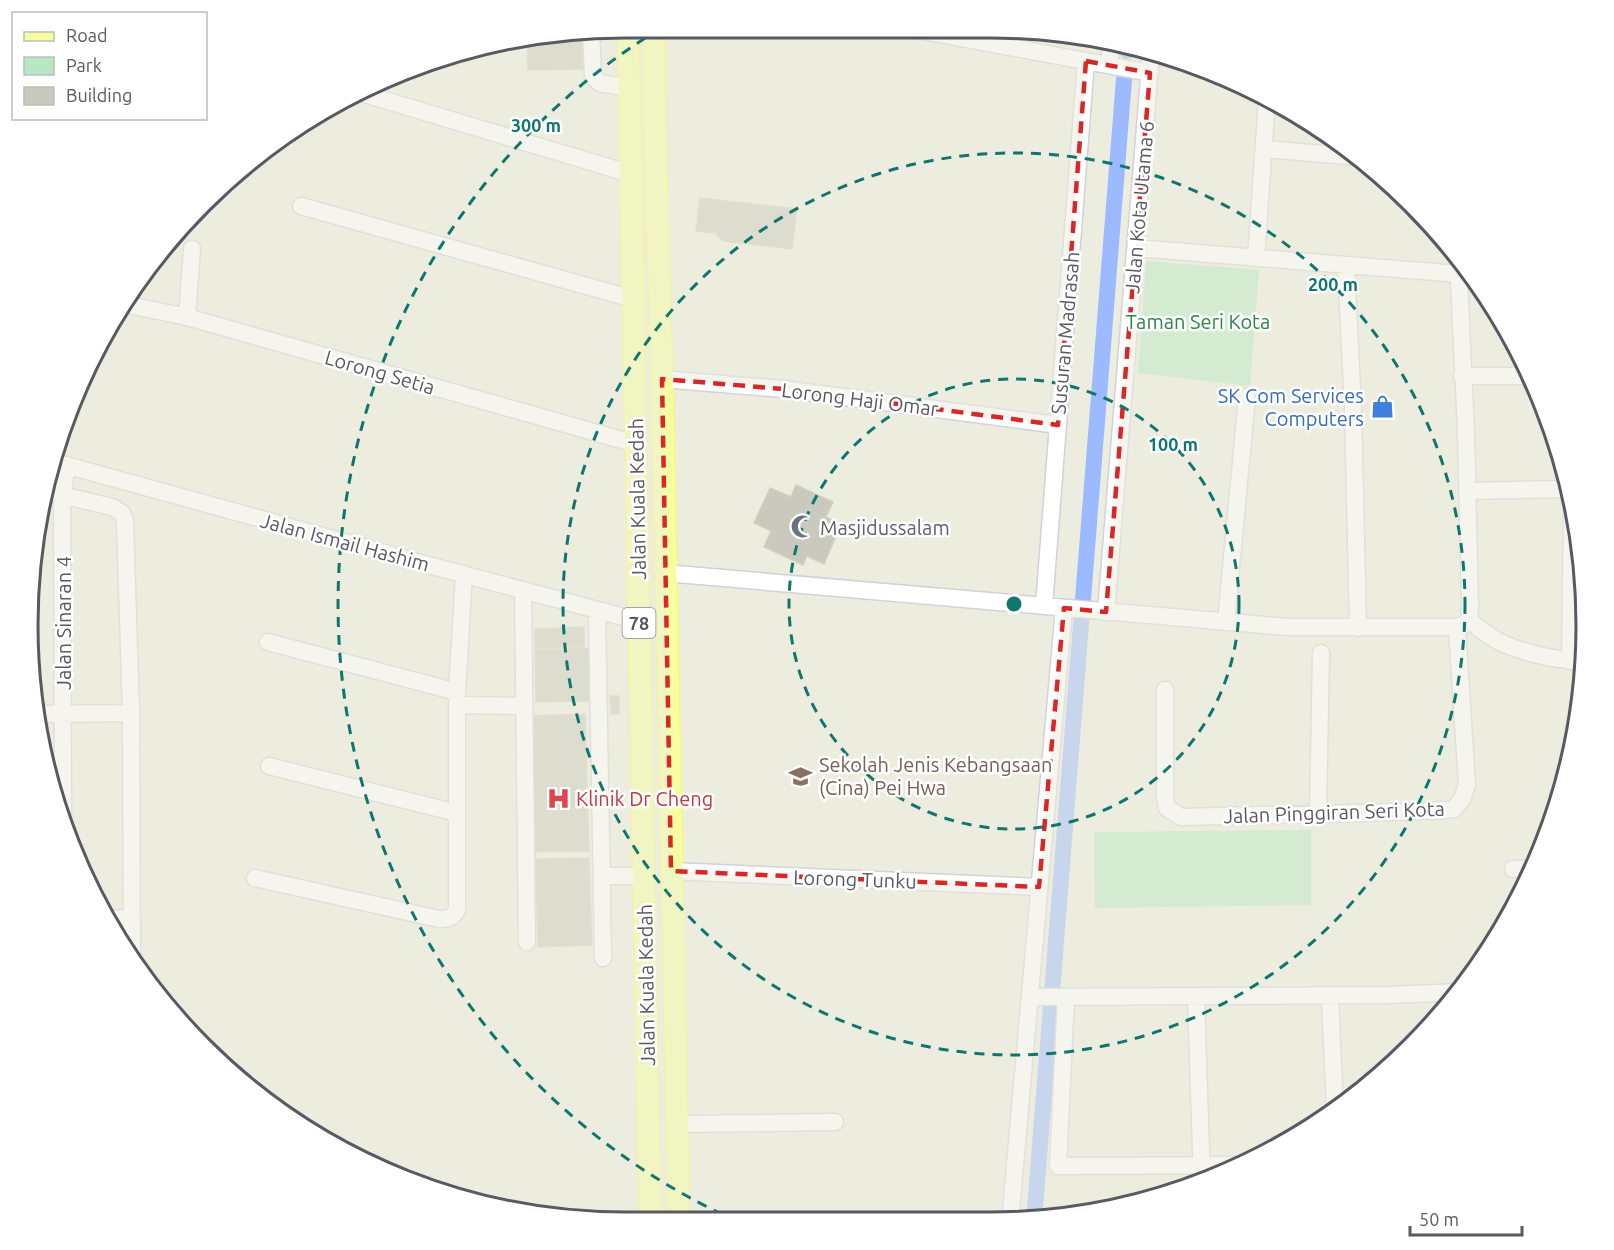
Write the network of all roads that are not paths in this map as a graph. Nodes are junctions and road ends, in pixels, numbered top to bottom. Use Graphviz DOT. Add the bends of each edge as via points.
graph roads {
  1 [pos="628,38"];
  2 [pos="654,38"];
  3 [pos="961,38"];
  4 [pos="591,39"];
  5 [pos="1110,51"];
  6 [pos="1086,61"];
  7 [pos="1151,61"];
  8 [pos="1109,64"];
  9 [pos="1150,73"];
  10 [pos="629,88"];
  11 [pos="370,96"];
  12 [pos="1266,107"];
  13 [pos="1264,149"];
  14 [pos="1342,155"];
  15 [pos="631,174"];
  16 [pos="301,206"];
  17 [pos="1136,248"];
  18 [pos="192,249"];
  19 [pos="1256,258"];
  20 [pos="1346,265"];
  21 [pos="1454,266"];
  22 [pos="1459,273"];
  23 [pos="633,299"];
  24 [pos="133,306"];
  25 [pos="187,317"];
  26 [pos="1462,376"];
  27 [pos="1521,376"];
  28 [pos="662,379"];
  29 [pos="1246,397"];
  30 [pos="1058,425"];
  31 [pos="636,444"];
  32 [pos="61,464"];
  33 [pos="59,468"];
  34 [pos="1560,489"];
  35 [pos="1467,491"];
  36 [pos="53,493"];
  37 [pos="62,496"];
  38 [pos="665,573"];
  39 [pos="464,574"];
  40 [pos="523,590"];
  41 [pos="1044,606"];
  42 [pos="1070,608"];
  43 [pos="597,610"];
  44 [pos="1101,611"];
  45 [pos="639,621"];
  46 [pos="1226,622"];
  47 [pos="1463,624"];
  48 [pos="1358,628"];
  49 [pos="268,642"];
  50 [pos="1321,653"];
  51 [pos="1575,660"];
  52 [pos="1165,690"];
  53 [pos="457,698"];
  54 [pos="523,706"];
  55 [pos="131,713"];
  56 [pos="45,714"];
  57 [pos="63,714"];
  58 [pos="269,766"];
  59 [pos="63,794"];
  60 [pos="457,813"];
  61 [pos="1318,814"];
  62 [pos="1513,869"];
  63 [pos="1523,869"];
  64 [pos="671,872"];
  65 [pos="603,876"];
  66 [pos="644,876"];
  67 [pos="255,878"];
  68 [pos="1040,887"];
  69 [pos="132,918"];
  70 [pos="116,919"];
  71 [pos="527,942"];
  72 [pos="132,943"];
  73 [pos="603,958"];
  74 [pos="1447,992"];
  75 [pos="1330,996"];
  76 [pos="1050,997"];
  77 [pos="1196,997"];
  78 [pos="1335,1100"];
  79 [pos="835,1122"];
  80 [pos="677,1124"];
  81 [pos="1201,1173"];
  82 [pos="1198,1174"];
  83 [pos="1012,1211"];
  84 [pos="650,1212"];
  85 [pos="679,1212"];
  1 -- 10 [label="main road, Jalan Kuala Kedah / 78"];
  2 -- 28 [label="main road, Jalan Kuala Kedah / 78"];
  3 -- 6 [label="street"];
  4 -- 10 [label="street" via="593,77 600,83"];
  5 -- 8 [label="street"];
  6 -- 8 [label="street"];
  6 -- 30 [label="street, Susuran Madrasah"];
  7 -- 9 [label="street, Jalan Kota Utama 6"];
  8 -- 9 [label="street"];
  9 -- 17 [label="street, Jalan Kota Utama 6"];
  10 -- 15 [label="main road, Jalan Kuala Kedah / 78"];
  11 -- 15 [label="street"];
  12 -- 13 [label="street"];
  13 -- 14 [label="street"];
  13 -- 19 [label="street"];
  15 -- 23 [label="main road, Jalan Kuala Kedah / 78"];
  16 -- 23 [label="street"];
  17 -- 19 [label="street"];
  17 -- 44 [label="street, Jalan Kota Utama 6"];
  18 -- 25 [label="street"];
  19 -- 20 [label="street"];
  20 -- 21 [label="street"];
  20 -- 48 [label="street"];
  22 -- 26 [label="street, Jalan Pinggiran Seri Kota"];
  23 -- 31 [label="main road, Jalan Kuala Kedah / 78"];
  24 -- 25 [label="street, Lorong Setia"];
  25 -- 31 [label="street, Lorong Setia"];
  26 -- 27 [label="street"];
  26 -- 35 [label="street, Jalan Pinggiran Seri Kota"];
  28 -- 30 [label="street, Lorong Haji Omar" via="783,389"];
  28 -- 38 [label="main road, Jalan Kuala Kedah / 78"];
  29 -- 46 [label="street"];
  30 -- 41 [label="street, Susuran Madrasah"];
  31 -- 45 [label="main road, Jalan Kuala Kedah / 78"];
  32 -- 39 [label="street, Jalan Ismail Hashim"];
  33 -- 37 [label="street, Jalan Sinaran 4"];
  34 -- 35 [label="street"];
  35 -- 47 [label="street, Jalan Pinggiran Seri Kota"];
  36 -- 37 [label="street"];
  37 -- 55 [label="street" via="112,507 122,513"];
  37 -- 57 [label="street, Jalan Sinaran 4"];
  38 -- 41 [label="street"];
  38 -- 64 [label="main road, Jalan Kuala Kedah / 78"];
  39 -- 40 [label="street, Jalan Ismail Hashim"];
  39 -- 53 [label="street"];
  40 -- 43 [label="street, Jalan Ismail Hashim"];
  40 -- 54 [label="street"];
  41 -- 42 [label="street"];
  42 -- 44 [label="street"];
  42 -- 68 [label="street"];
  43 -- 45 [label="street, Jalan Ismail Hashim"];
  43 -- 65 [label="street"];
  44 -- 46 [label="street"];
  45 -- 66 [label="main road, Jalan Kuala Kedah / 78"];
  46 -- 48 [label="street"];
  47 -- 48 [label="street"];
  47 -- 51 [label="street" via="1503,644"];
  47 -- 61 [label="street, Jalan Pinggiran Seri Kota" via="1467,785 1462,799 1454,809"];
  49 -- 53 [label="street"];
  50 -- 61 [label="street"];
  52 -- 61 [label="street, Jalan Pinggiran Seri Kota" via="1165,798 1172,813 1181,817"];
  53 -- 54 [label="street"];
  53 -- 60 [label="street"];
  54 -- 71 [label="street"];
  55 -- 57 [label="street"];
  55 -- 69 [label="street"];
  56 -- 57 [label="street"];
  57 -- 59 [label="street, Jalan Sinaran 4"];
  58 -- 60 [label="street"];
  60 -- 67 [label="street" via="457,910 449,918"];
  62 -- 63 [label="street"];
  64 -- 68 [label="street, Lorong Tunku"];
  64 -- 80 [label="main road, Jalan Kuala Kedah / 78"];
  65 -- 66 [label="street"];
  65 -- 73 [label="street"];
  66 -- 84 [label="main road, Jalan Kuala Kedah / 78"];
  68 -- 76 [label="street"];
  69 -- 70 [label="street"];
  69 -- 72 [label="street"];
  74 -- 75 [label="street"];
  75 -- 77 [label="street"];
  75 -- 78 [label="street"];
  76 -- 77 [label="street"];
  76 -- 82 [label="street" via="1058,1166"];
  76 -- 83 [label="street"];
  77 -- 81 [label="street"];
  79 -- 80 [label="street"];
  80 -- 85 [label="main road, Jalan Kuala Kedah / 78"];
}
